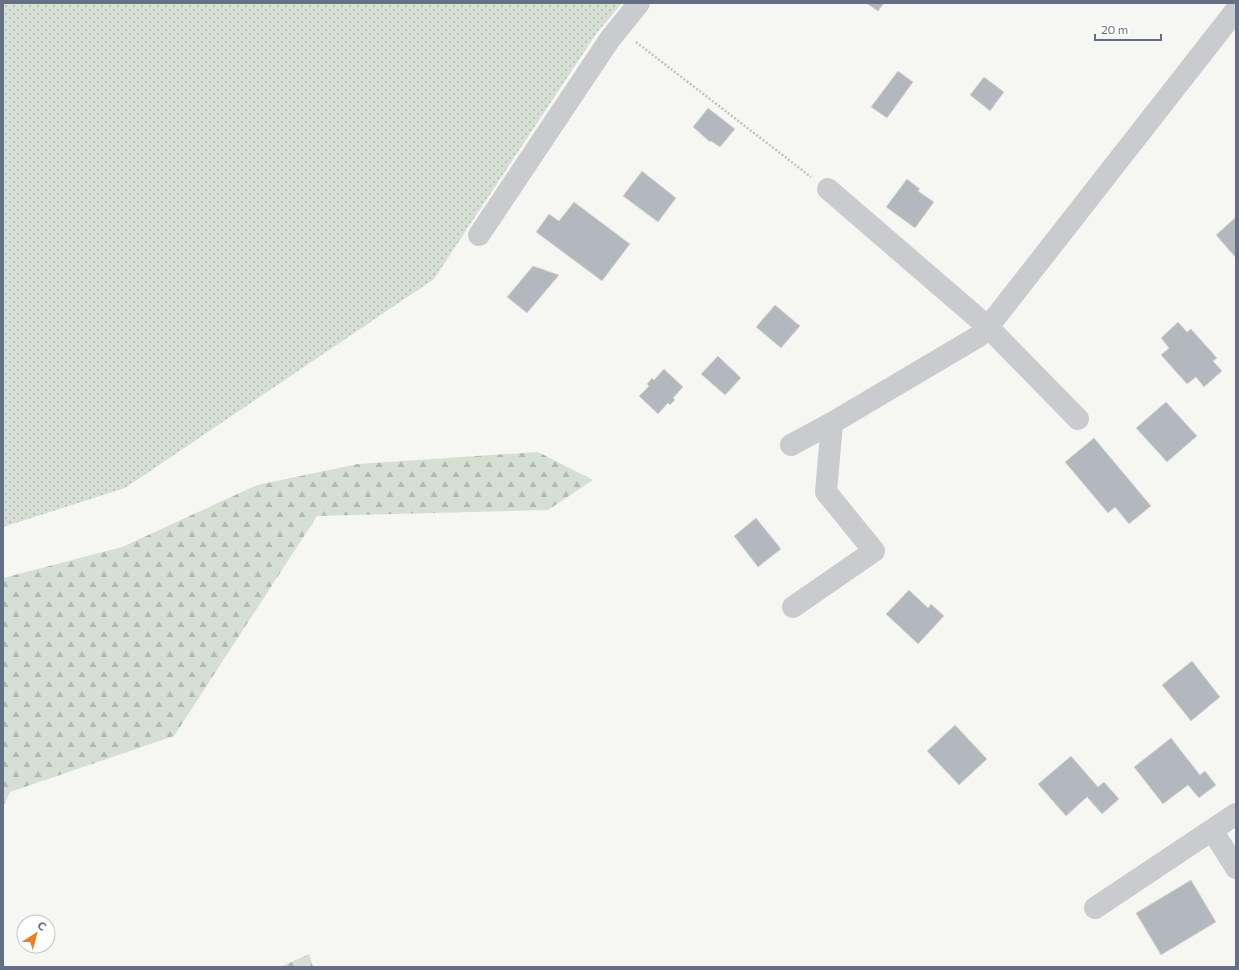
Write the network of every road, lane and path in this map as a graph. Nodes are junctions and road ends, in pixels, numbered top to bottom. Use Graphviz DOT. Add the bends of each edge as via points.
graph roads {
  1 [pos="640,3"];
  2 [pos="1236,10"];
  3 [pos="610,39"];
  4 [pos="828,189"];
  5 [pos="479,235"];
  6 [pos="988,327"];
  7 [pos="1078,419"];
  8 [pos="832,424"];
  9 [pos="791,444"];
  10 [pos="794,607"];
  11 [pos="1236,814"];
  12 [pos="1212,830"];
  13 [pos="1236,868"];
  14 [pos="1095,908"];
  1 -- 3 [label="street"];
  2 -- 6 [label="street"];
  3 -- 4 [label="path" via="638,42"];
  3 -- 5 [label="street"];
  4 -- 6 [label="street"];
  6 -- 7 [label="street"];
  6 -- 8 [label="street" via="979,336"];
  8 -- 9 [label="street"];
  8 -- 10 [label="street" via="826,492 874,551"];
  11 -- 12 [label="street"];
  12 -- 13 [label="street"];
  12 -- 14 [label="street"];
}
